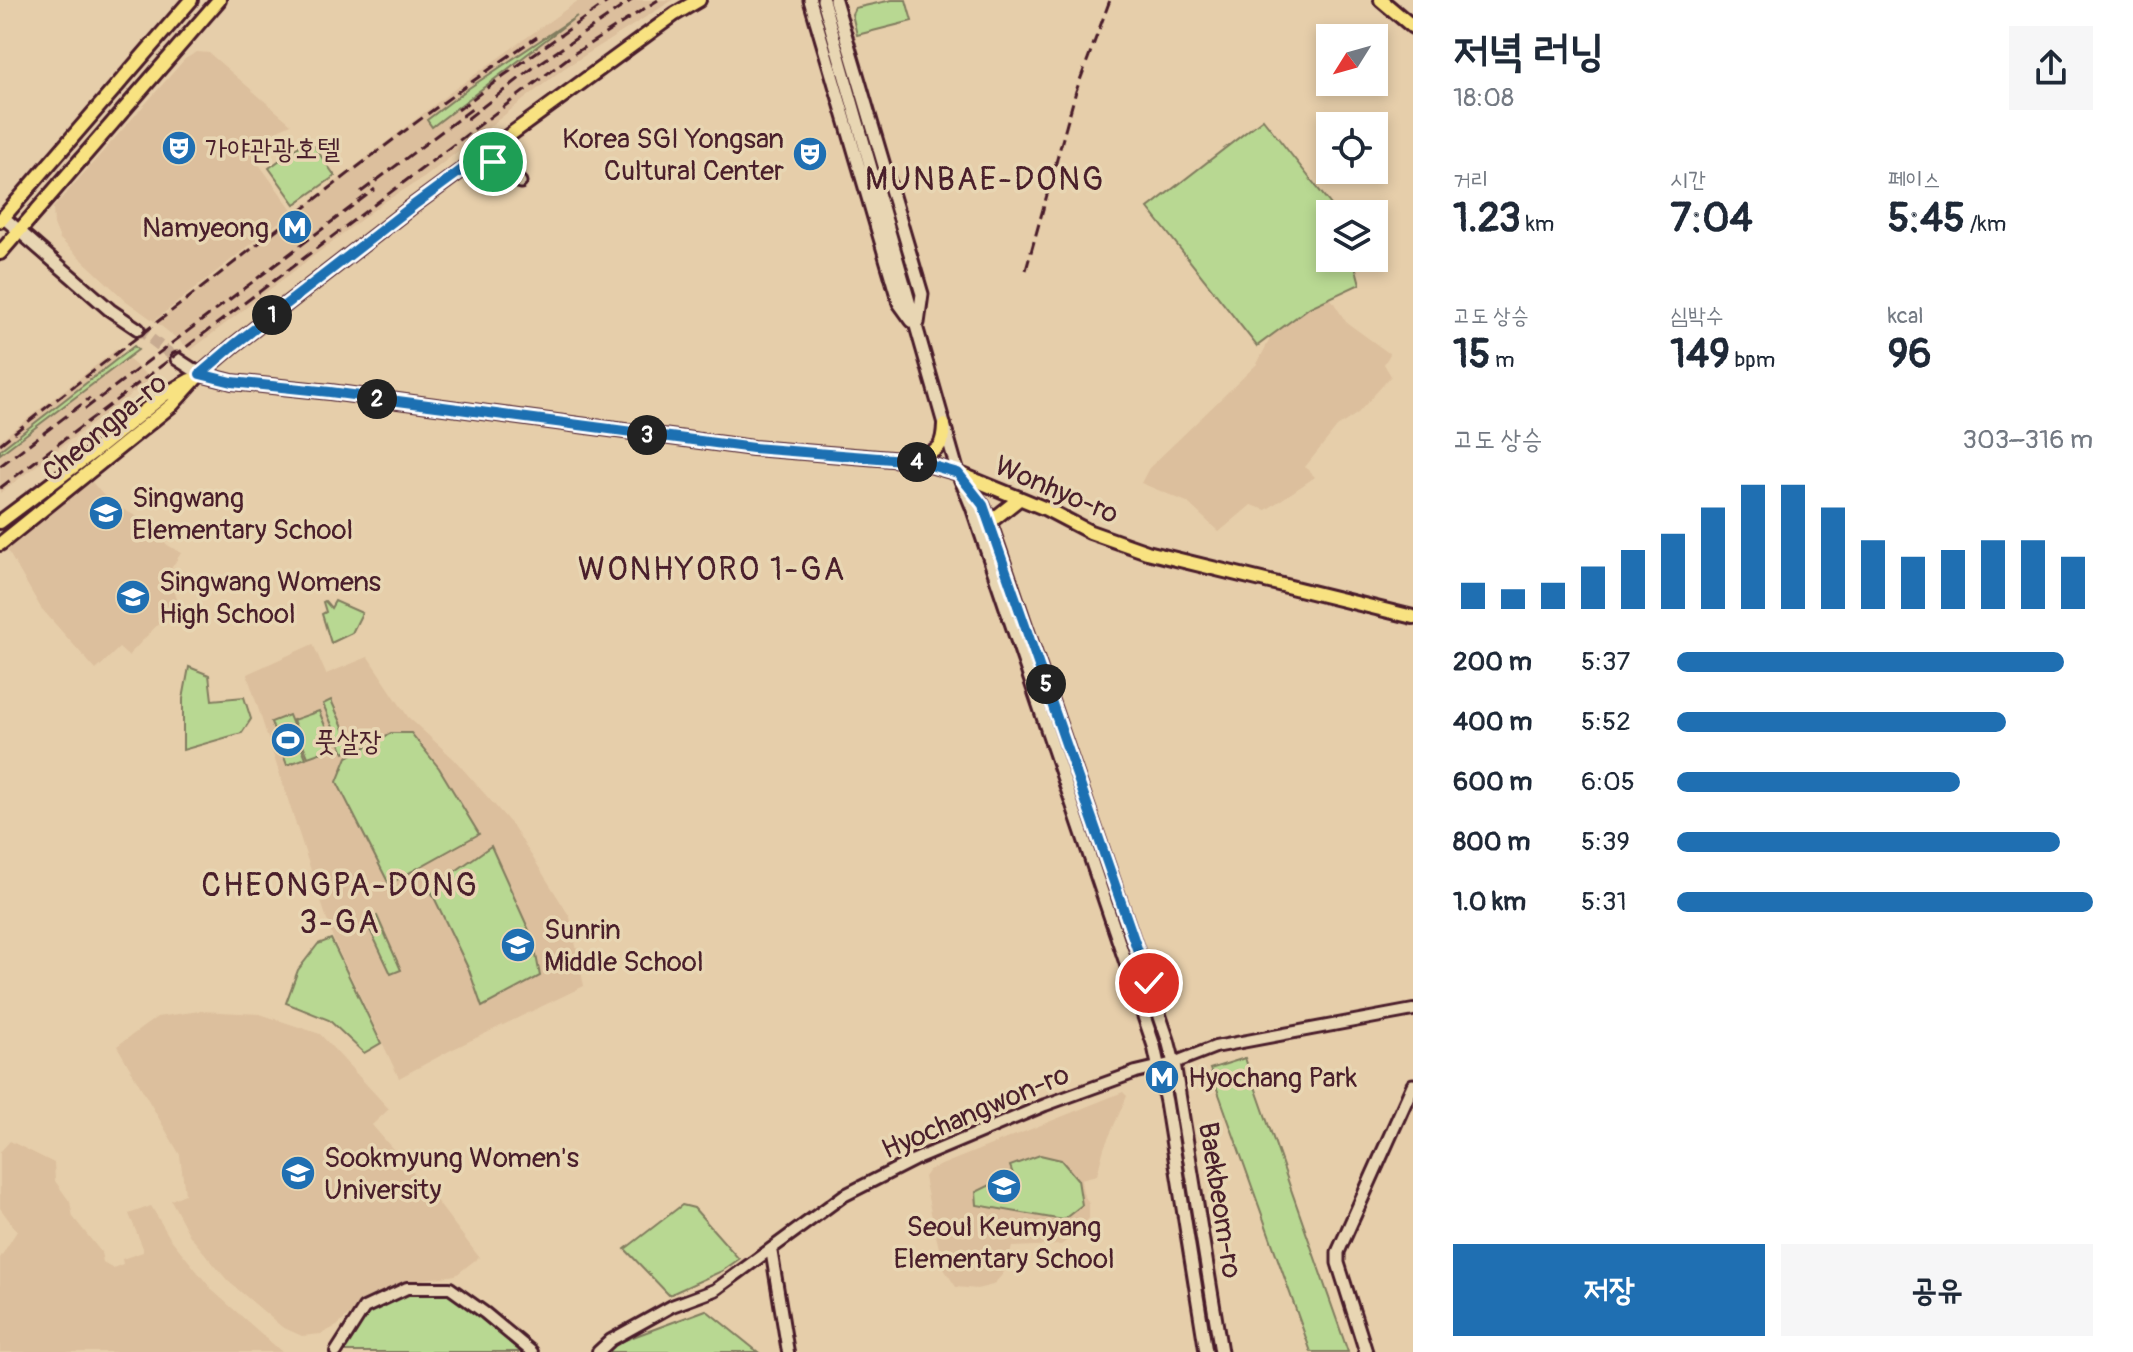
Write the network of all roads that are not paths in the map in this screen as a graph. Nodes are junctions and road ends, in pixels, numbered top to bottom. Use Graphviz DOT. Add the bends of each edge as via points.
graph roads {
  1 [pos="191,0"];
  2 [pos="219,0"];
  3 [pos="699,0"];
  4 [pos="810,0"];
  5 [pos="817,0"];
  6 [pos="823,0"];
  7 [pos="835,0"];
  8 [pos="1381,0"];
  9 [pos="1413,27"];
  10 [pos="467,166"];
  11 [pos="520,182"];
  12 [pos="2,219"];
  13 [pos="884,221"];
  14 [pos="20,231"];
  15 [pos="0,253"];
  16 [pos="917,328"];
  17 [pos="138,329"];
  18 [pos="177,359"];
  19 [pos="200,374"];
  20 [pos="944,425"];
  21 [pos="916,461"];
  22 [pos="958,473"];
  23 [pos="1019,499"];
  24 [pos="0,522"];
  25 [pos="988,529"];
  26 [pos="0,544"];
  27 [pos="1413,617"];
  28 [pos="1046,729"];
  29 [pos="1071,754"];
  30 [pos="1149,983"];
  31 [pos="1135,988"];
  32 [pos="1413,1010"];
  33 [pos="1174,1063"];
  34 [pos="1160,1066"];
  35 [pos="1413,1085"];
  36 [pos="1186,1137"];
  37 [pos="1172,1139"];
  38 [pos="771,1249"];
  39 [pos="336,1352"];
  40 [pos="532,1352"];
  41 [pos="598,1352"];
  42 [pos="788,1352"];
  43 [pos="1206,1352"];
  44 [pos="1221,1352"];
  45 [pos="1366,1352"];
  1 -- 12 [label="main road"];
  2 -- 14 [label="main road"];
  3 -- 10 [label="main road, Cheongpa-ro"];
  4 -- 16 [label="main road" via="899,303"];
  5 -- 13 [label="main road, Baekbeom-ro"];
  6 -- 13 [label="main road, Baekbeom-ro"];
  7 -- 16 [label="main road" via="922,294"];
  8 -- 9 [label="main road"];
  10 -- 11 [label="main road" via="493,162"];
  10 -- 19 [label="main road, Cheongpa-ro"];
  12 -- 14 [label="main road"];
  13 -- 16 [label="main road, Baekbeom-ro"];
  14 -- 15 [label="main road"];
  14 -- 17 [label="main road"];
  16 -- 20 [label="main road, Baekbeom-ro"];
  18 -- 19 [label="main road"];
  19 -- 21 [label="main road, Wonhyo-ro" via="753,448"];
  19 -- 24 [label="main road, Cheongpa-ro" via="164,395"];
  19 -- 26 [label="main road, Cheongpa-ro" via="172,405"];
  20 -- 21 [label="main road" via="940,445"];
  20 -- 22 [label="main road, Baekbeom-ro"];
  21 -- 22 [label="main road, Wonhyo-ro"];
  22 -- 23 [label="main road, Wonhyo-ro"];
  22 -- 25 [label="main road, Baekbeom-ro"];
  23 -- 25 [label="main road"];
  23 -- 27 [label="main road, Wonhyo-ro" via="1147,552"];
  25 -- 28 [label="main road, Baekbeom-ro"];
  25 -- 29 [label="main road, Baekbeom-ro"];
  28 -- 29 [label="main road"];
  28 -- 31 [label="main road, Baekbeom-ro"];
  29 -- 30 [label="main road, Baekbeom-ro"];
  30 -- 31 [label="main road" via="1147,991"];
  30 -- 33 [label="main road, Baekbeom-ro"];
  31 -- 34 [label="main road, Baekbeom-ro"];
  32 -- 33 [label="street, Hyochangwon-ro" via="1215,1047"];
  33 -- 34 [label="street, Hyochangwon-ro"];
  33 -- 36 [label="main road, Baekbeom-ro"];
  34 -- 37 [label="main road, Baekbeom-ro"];
  34 -- 38 [label="street, Hyochangwon-ro" via="1045,1105 914,1160 843,1196"];
  35 -- 45 [label="main road" via="1338,1252"];
  36 -- 37 [label="main road" via="1176,1131"];
  36 -- 44 [label="main road, Baekbeom-ro"];
  37 -- 43 [label="main road, Baekbeom-ro"];
  38 -- 41 [label="street, Hyochangwon-ro" via="715,1290 672,1306"];
  38 -- 42 [label="street"];
  39 -- 40 [label="street" via="364,1308 407,1288 450,1288"];
}
